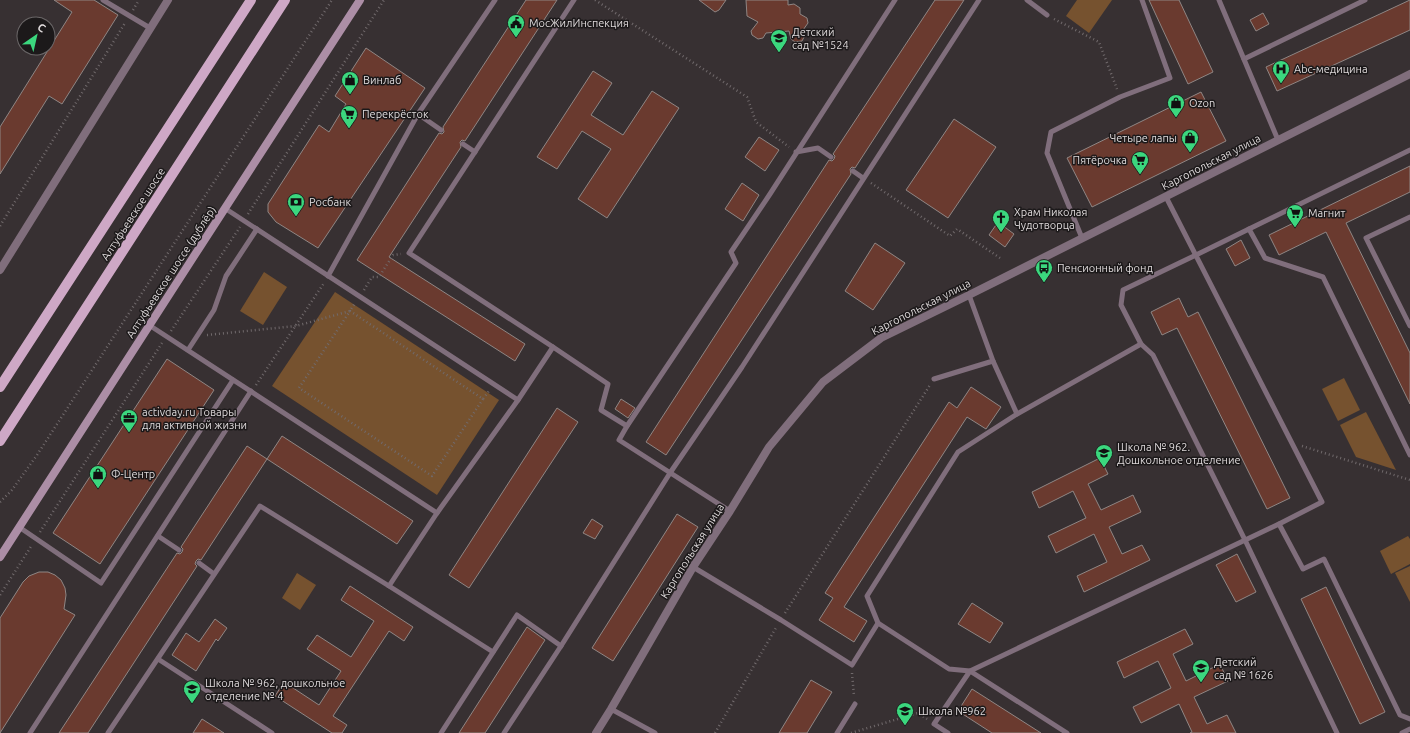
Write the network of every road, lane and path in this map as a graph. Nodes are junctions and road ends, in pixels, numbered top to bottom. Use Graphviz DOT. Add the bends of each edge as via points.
graph roads {
  1 [pos="103,0"];
  2 [pos="139,0"];
  3 [pos="168,0"];
  4 [pos="251,0"];
  5 [pos="285,0"];
  6 [pos="332,0"];
  7 [pos="360,0"];
  8 [pos="384,0"];
  9 [pos="495,0"];
  10 [pos="574,0"];
  11 [pos="595,0"];
  12 [pos="896,0"];
  13 [pos="979,0"];
  14 [pos="1027,0"];
  15 [pos="1142,0"];
  16 [pos="1219,0"];
  17 [pos="1365,0"];
  18 [pos="1047,14"];
  19 [pos="129,16"];
  20 [pos="150,28"];
  21 [pos="1244,59"];
  22 [pos="1410,74"];
  23 [pos="1120,97"];
  24 [pos="418,114"];
  25 [pos="441,130"];
  26 [pos="1278,140"];
  27 [pos="463,144"];
  28 [pos="1410,150"];
  29 [pos="475,152"];
  30 [pos="796,152"];
  31 [pos="831,157"];
  32 [pos="853,171"];
  33 [pos="863,178"];
  34 [pos="1166,197"];
  35 [pos="226,209"];
  36 [pos="1410,217"];
  37 [pos="244,221"];
  38 [pos="0,226"];
  39 [pos="1249,228"];
  40 [pos="257,229"];
  41 [pos="1082,238"];
  42 [pos="409,253"];
  43 [pos="1196,256"];
  44 [pos="1000,258"];
  45 [pos="0,270"];
  46 [pos="328,276"];
  47 [pos="969,295"];
  48 [pos="360,296"];
  49 [pos="350,311"];
  50 [pos="149,325"];
  51 [pos="296,326"];
  52 [pos="1410,326"];
  53 [pos="167,336"];
  54 [pos="197,337"];
  55 [pos="1141,344"];
  56 [pos="553,347"];
  57 [pos="188,350"];
  58 [pos="993,361"];
  59 [pos="934,379"];
  60 [pos="233,380"];
  61 [pos="493,384"];
  62 [pos="0,387"];
  63 [pos="252,391"];
  64 [pos="483,399"];
  65 [pos="518,400"];
  66 [pos="1017,414"];
  67 [pos="627,426"];
  68 [pos="0,441"];
  69 [pos="1291,442"];
  70 [pos="1410,455"];
  71 [pos="670,473"];
  72 [pos="1410,480"];
  73 [pos="0,502"];
  74 [pos="730,511"];
  75 [pos="437,513"];
  76 [pos="1280,524"];
  77 [pos="19,527"];
  78 [pos="158,536"];
  79 [pos="36,539"];
  80 [pos="1245,540"];
  81 [pos="179,550"];
  82 [pos="0,557"];
  83 [pos="199,564"];
  84 [pos="693,567"];
  85 [pos="214,574"];
  86 [pos="389,586"];
  87 [pos="0,595"];
  88 [pos="781,620"];
  89 [pos="878,623"];
  90 [pos="561,646"];
  91 [pos="493,652"];
  92 [pos="158,659"];
  93 [pos="852,666"];
  94 [pos="970,671"];
  95 [pos="855,704"];
  96 [pos="611,709"];
  97 [pos="1410,718"];
  98 [pos="934,724"];
  99 [pos="1410,729"];
  100 [pos="30,733"];
  101 [pos="108,733"];
  102 [pos="272,733"];
  103 [pos="440,733"];
  104 [pos="504,733"];
  105 [pos="596,733"];
  106 [pos="655,733"];
  107 [pos="715,733"];
  108 [pos="837,733"];
  109 [pos="851,733"];
  110 [pos="948,733"];
  111 [pos="1067,733"];
  112 [pos="1337,733"];
  113 [pos="1402,733"];
  1 -- 19 [label="lane"];
  2 -- 19 [label="path"];
  3 -- 20 [label="street"];
  4 -- 62 [label="main road, Алтуфьевское шоссе"];
  5 -- 68 [label="main road, Алтуфьевское шоссе"];
  6 -- 73 [label="path" via="33,461"];
  7 -- 35 [label="main road, Алтуфьевское шоссе (дублёр)"];
  8 -- 37 [label="path"];
  9 -- 24 [label="lane"];
  10 -- 29 [label="lane"];
  11 -- 30 [label="path" via="747,97 756,122"];
  12 -- 30 [label="lane"];
  13 -- 33 [label="lane"];
  14 -- 18 [label="lane"];
  15 -- 23 [label="lane" via="1170,78"];
  16 -- 21 [label="lane"];
  17 -- 21 [label="lane"];
  18 -- 23 [label="path" via="1099,42"];
  19 -- 20 [label="lane"];
  19 -- 38 [label="path"];
  20 -- 45 [label="street"];
  21 -- 26 [label="lane"];
  22 -- 26 [label="street, Каргопольская улица"];
  23 -- 41 [label="lane" via="1051,132 1047,153"];
  24 -- 25 [label="lane"];
  24 -- 46 [label="lane"];
  26 -- 34 [label="street, Каргопольская улица"];
  27 -- 29 [label="lane"];
  28 -- 39 [label="lane"];
  29 -- 42 [label="lane"];
  30 -- 31 [label="lane" via="818,148"];
  30 -- 67 [label="lane" via="731,252 736,263"];
  32 -- 33 [label="lane"];
  33 -- 44 [label="path" via="950,236 957,229"];
  33 -- 71 [label="lane" via="742,367"];
  34 -- 41 [label="street, Каргопольская улица"];
  34 -- 43 [label="lane"];
  35 -- 37 [label="lane"];
  35 -- 50 [label="main road, Алтуфьевское шоссе (дублёр)"];
  36 -- 52 [label="lane" via="1366,238"];
  37 -- 40 [label="lane"];
  37 -- 53 [label="path"];
  39 -- 43 [label="lane"];
  39 -- 70 [label="lane" via="1265,258 1323,277"];
  40 -- 46 [label="lane"];
  40 -- 54 [label="lane" via="226,276 214,310"];
  41 -- 47 [label="street, Каргопольская улица"];
  42 -- 48 [label="path" via="393,255 379,277 372,276"];
  42 -- 56 [label="lane"];
  43 -- 55 [label="lane" via="1123,290 1121,305"];
  43 -- 69 [label="lane"];
  46 -- 48 [label="lane"];
  46 -- 51 [label="path"];
  47 -- 58 [label="lane"];
  47 -- 74 [label="street, Каргопольская улица" via="881,338 823,382 769,447"];
  48 -- 49 [label="path"];
  48 -- 61 [label="lane"];
  49 -- 51 [label="path"];
  49 -- 64 [label="path"];
  49 -- 64 [label="path" via="299,388 305,392 432,476"];
  50 -- 53 [label="lane"];
  50 -- 77 [label="main road, Алтуфьевское шоссе (дублёр)"];
  51 -- 54 [label="path"];
  51 -- 63 [label="path"];
  53 -- 57 [label="lane"];
  53 -- 79 [label="path"];
  54 -- 57 [label="lane"];
  55 -- 66 [label="lane"];
  55 -- 80 [label="lane" via="1153,355"];
  56 -- 65 [label="lane"];
  56 -- 67 [label="lane" via="608,384 601,410"];
  57 -- 60 [label="lane"];
  58 -- 59 [label="lane"];
  58 -- 66 [label="lane"];
  59 -- 88 [label="path"];
  60 -- 63 [label="lane"];
  60 -- 79 [label="lane" via="101,583"];
  61 -- 64 [label="path"];
  61 -- 65 [label="lane"];
  63 -- 75 [label="lane"];
  63 -- 78 [label="lane"];
  65 -- 75 [label="lane"];
  66 -- 89 [label="lane" via="958,452 866,596"];
  67 -- 71 [label="lane" via="619,440"];
  69 -- 72 [label="path"];
  69 -- 76 [label="lane" via="1322,502"];
  71 -- 74 [label="lane"];
  71 -- 90 [label="lane"];
  74 -- 84 [label="street, Каргопольская улица"];
  75 -- 86 [label="lane"];
  76 -- 80 [label="lane"];
  76 -- 97 [label="lane" via="1303,569 1324,559 1400,715"];
  77 -- 79 [label="lane"];
  77 -- 82 [label="main road, Алтуфьевское шоссе (дублёр)"];
  78 -- 81 [label="lane"];
  78 -- 100 [label="lane"];
  79 -- 87 [label="path"];
  80 -- 94 [label="lane"];
  80 -- 112 [label="lane"];
  83 -- 85 [label="lane"];
  84 -- 88 [label="lane"];
  84 -- 96 [label="street, Каргопольская улица"];
  85 -- 86 [label="lane" via="260,506"];
  85 -- 92 [label="lane"];
  86 -- 91 [label="lane"];
  88 -- 93 [label="lane"];
  88 -- 107 [label="path"];
  89 -- 93 [label="lane"];
  89 -- 94 [label="lane" via="949,669"];
  90 -- 91 [label="lane" via="517,615"];
  90 -- 104 [label="lane"];
  91 -- 103 [label="lane"];
  92 -- 101 [label="lane"];
  92 -- 102 [label="lane"];
  93 -- 95 [label="path"];
  94 -- 98 [label="lane"];
  94 -- 111 [label="lane"];
  95 -- 108 [label="lane"];
  96 -- 105 [label="street, Каргопольская улица"];
  96 -- 106 [label="lane"];
  98 -- 109 [label="path" via="918,713"];
  98 -- 110 [label="lane"];
  99 -- 113 [label="lane"];
}
